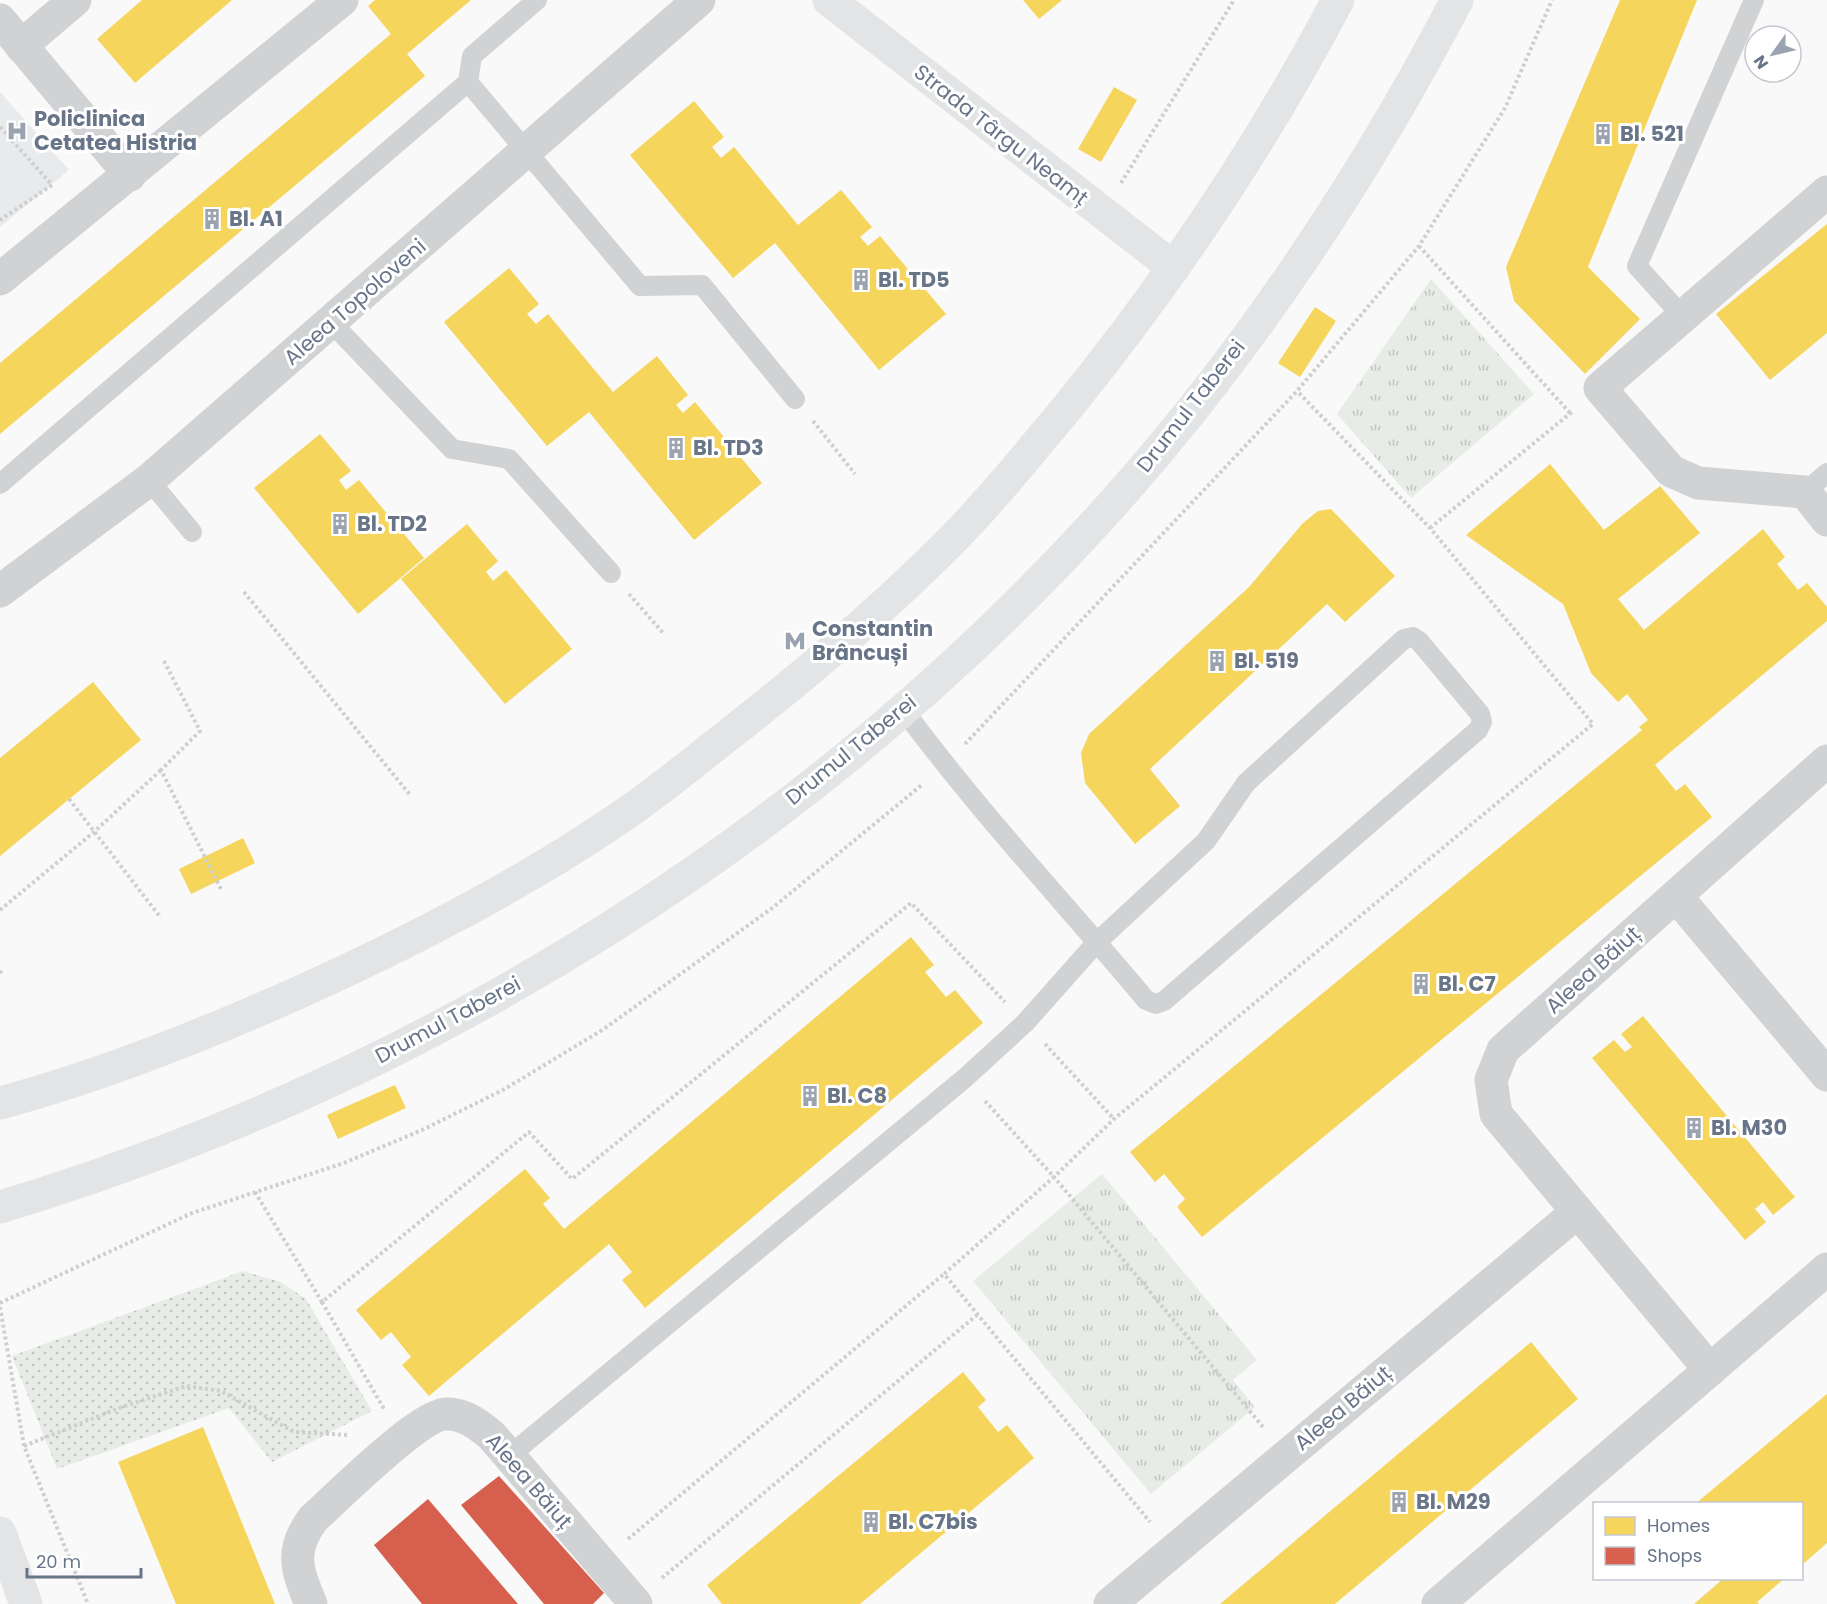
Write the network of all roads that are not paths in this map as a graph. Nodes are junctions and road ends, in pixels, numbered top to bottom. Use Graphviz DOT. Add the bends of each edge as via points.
graph roads {
  1 [pos="75,0"];
  2 [pos="342,0"];
  3 [pos="537,0"];
  4 [pos="699,0"];
  5 [pos="829,0"];
  6 [pos="1338,0"];
  7 [pos="1457,0"];
  8 [pos="1754,0"];
  9 [pos="0,20"];
  10 [pos="21,46"];
  11 [pos="468,82"];
  12 [pos="526,151"];
  13 [pos="130,175"];
  14 [pos="1827,192"];
  15 [pos="1174,268"];
  16 [pos="0,279"];
  17 [pos="1684,318"];
  18 [pos="331,322"];
  19 [pos="795,399"];
  20 [pos="149,480"];
  21 [pos="1816,483"];
  22 [pos="0,484"];
  23 [pos="1827,520"];
  24 [pos="192,532"];
  25 [pos="611,573"];
  26 [pos="0,591"];
  27 [pos="903,709"];
  28 [pos="1827,761"];
  29 [pos="1676,896"];
  30 [pos="1097,942"];
  31 [pos="1827,1075"];
  32 [pos="0,1103"];
  33 [pos="35,1196"];
  34 [pos="0,1207"];
  35 [pos="1576,1213"];
  36 [pos="0,1223"];
  37 [pos="1827,1269"];
  38 [pos="1710,1370"];
  39 [pos="509,1456"];
  40 [pos="0,1533"];
  41 [pos="635,1603"];
  42 [pos="26,1604"];
  43 [pos="311,1604"];
  44 [pos="1110,1604"];
  45 [pos="1438,1604"];
  1 -- 10 [label="street"];
  2 -- 13 [label="street"];
  3 -- 11 [label="lane" via="472,56"];
  4 -- 12 [label="street, Aleea Topoloveni"];
  5 -- 15 [label="main road, Strada Târgu Neamț"];
  6 -- 15 [label="main road" via="1238,170"];
  7 -- 27 [label="main road, Drumul Taberei" via="1371,153 1248,335 1186,416 1117,499 1017,605"];
  8 -- 17 [label="lane" via="1637,266"];
  9 -- 10 [label="street"];
  10 -- 13 [label="street"];
  11 -- 12 [label="lane"];
  11 -- 22 [label="lane"];
  12 -- 18 [label="street, Aleea Topoloveni"];
  12 -- 19 [label="lane" via="640,286 702,285"];
  13 -- 16 [label="street"];
  14 -- 17 [label="street"];
  15 -- 32 [label="main road" via="1033,450 948,545 769,704 611,824 490,899 333,977 203,1035 53,1089"];
  17 -- 21 [label="street" via="1600,388 1671,471 1698,483"];
  18 -- 20 [label="street, Aleea Topoloveni"];
  18 -- 25 [label="lane" via="452,449 508,459"];
  20 -- 24 [label="lane"];
  20 -- 26 [label="street, Aleea Topoloveni"];
  21 -- 23 [label="street"];
  27 -- 30 [label="lane" via="945,766"];
  27 -- 33 [label="main road, Drumul Taberei" via="729,848 666,893 553,963 398,1048 242,1122"];
  28 -- 29 [label="street, Aleea Băiuț"];
  29 -- 31 [label="street"];
  29 -- 35 [label="street, Aleea Băiuț" via="1503,1050 1491,1080 1496,1114"];
  30 -- 30 [label="lane" via="1146,1000 1156,1004 1164,1001 1478,730 1480,714 1419,641 1413,637 1404,639 1246,783 1206,841"];
  30 -- 39 [label="lane" via="1025,1023 964,1078"];
  33 -- 34 [label="main road, Drumul Taberei"];
  33 -- 36 [label="main road"];
  35 -- 38 [label="street, Aleea Băiuț"];
  35 -- 44 [label="street, Aleea Băiuț"];
  37 -- 38 [label="street"];
  38 -- 45 [label="street"];
  39 -- 41 [label="street, Aleea Băiuț"];
  39 -- 43 [label="street, Aleea Băiuț" via="478,1425 462,1416 445,1414 402,1439 303,1531 296,1559"];
  40 -- 42 [label="main road"];
}
